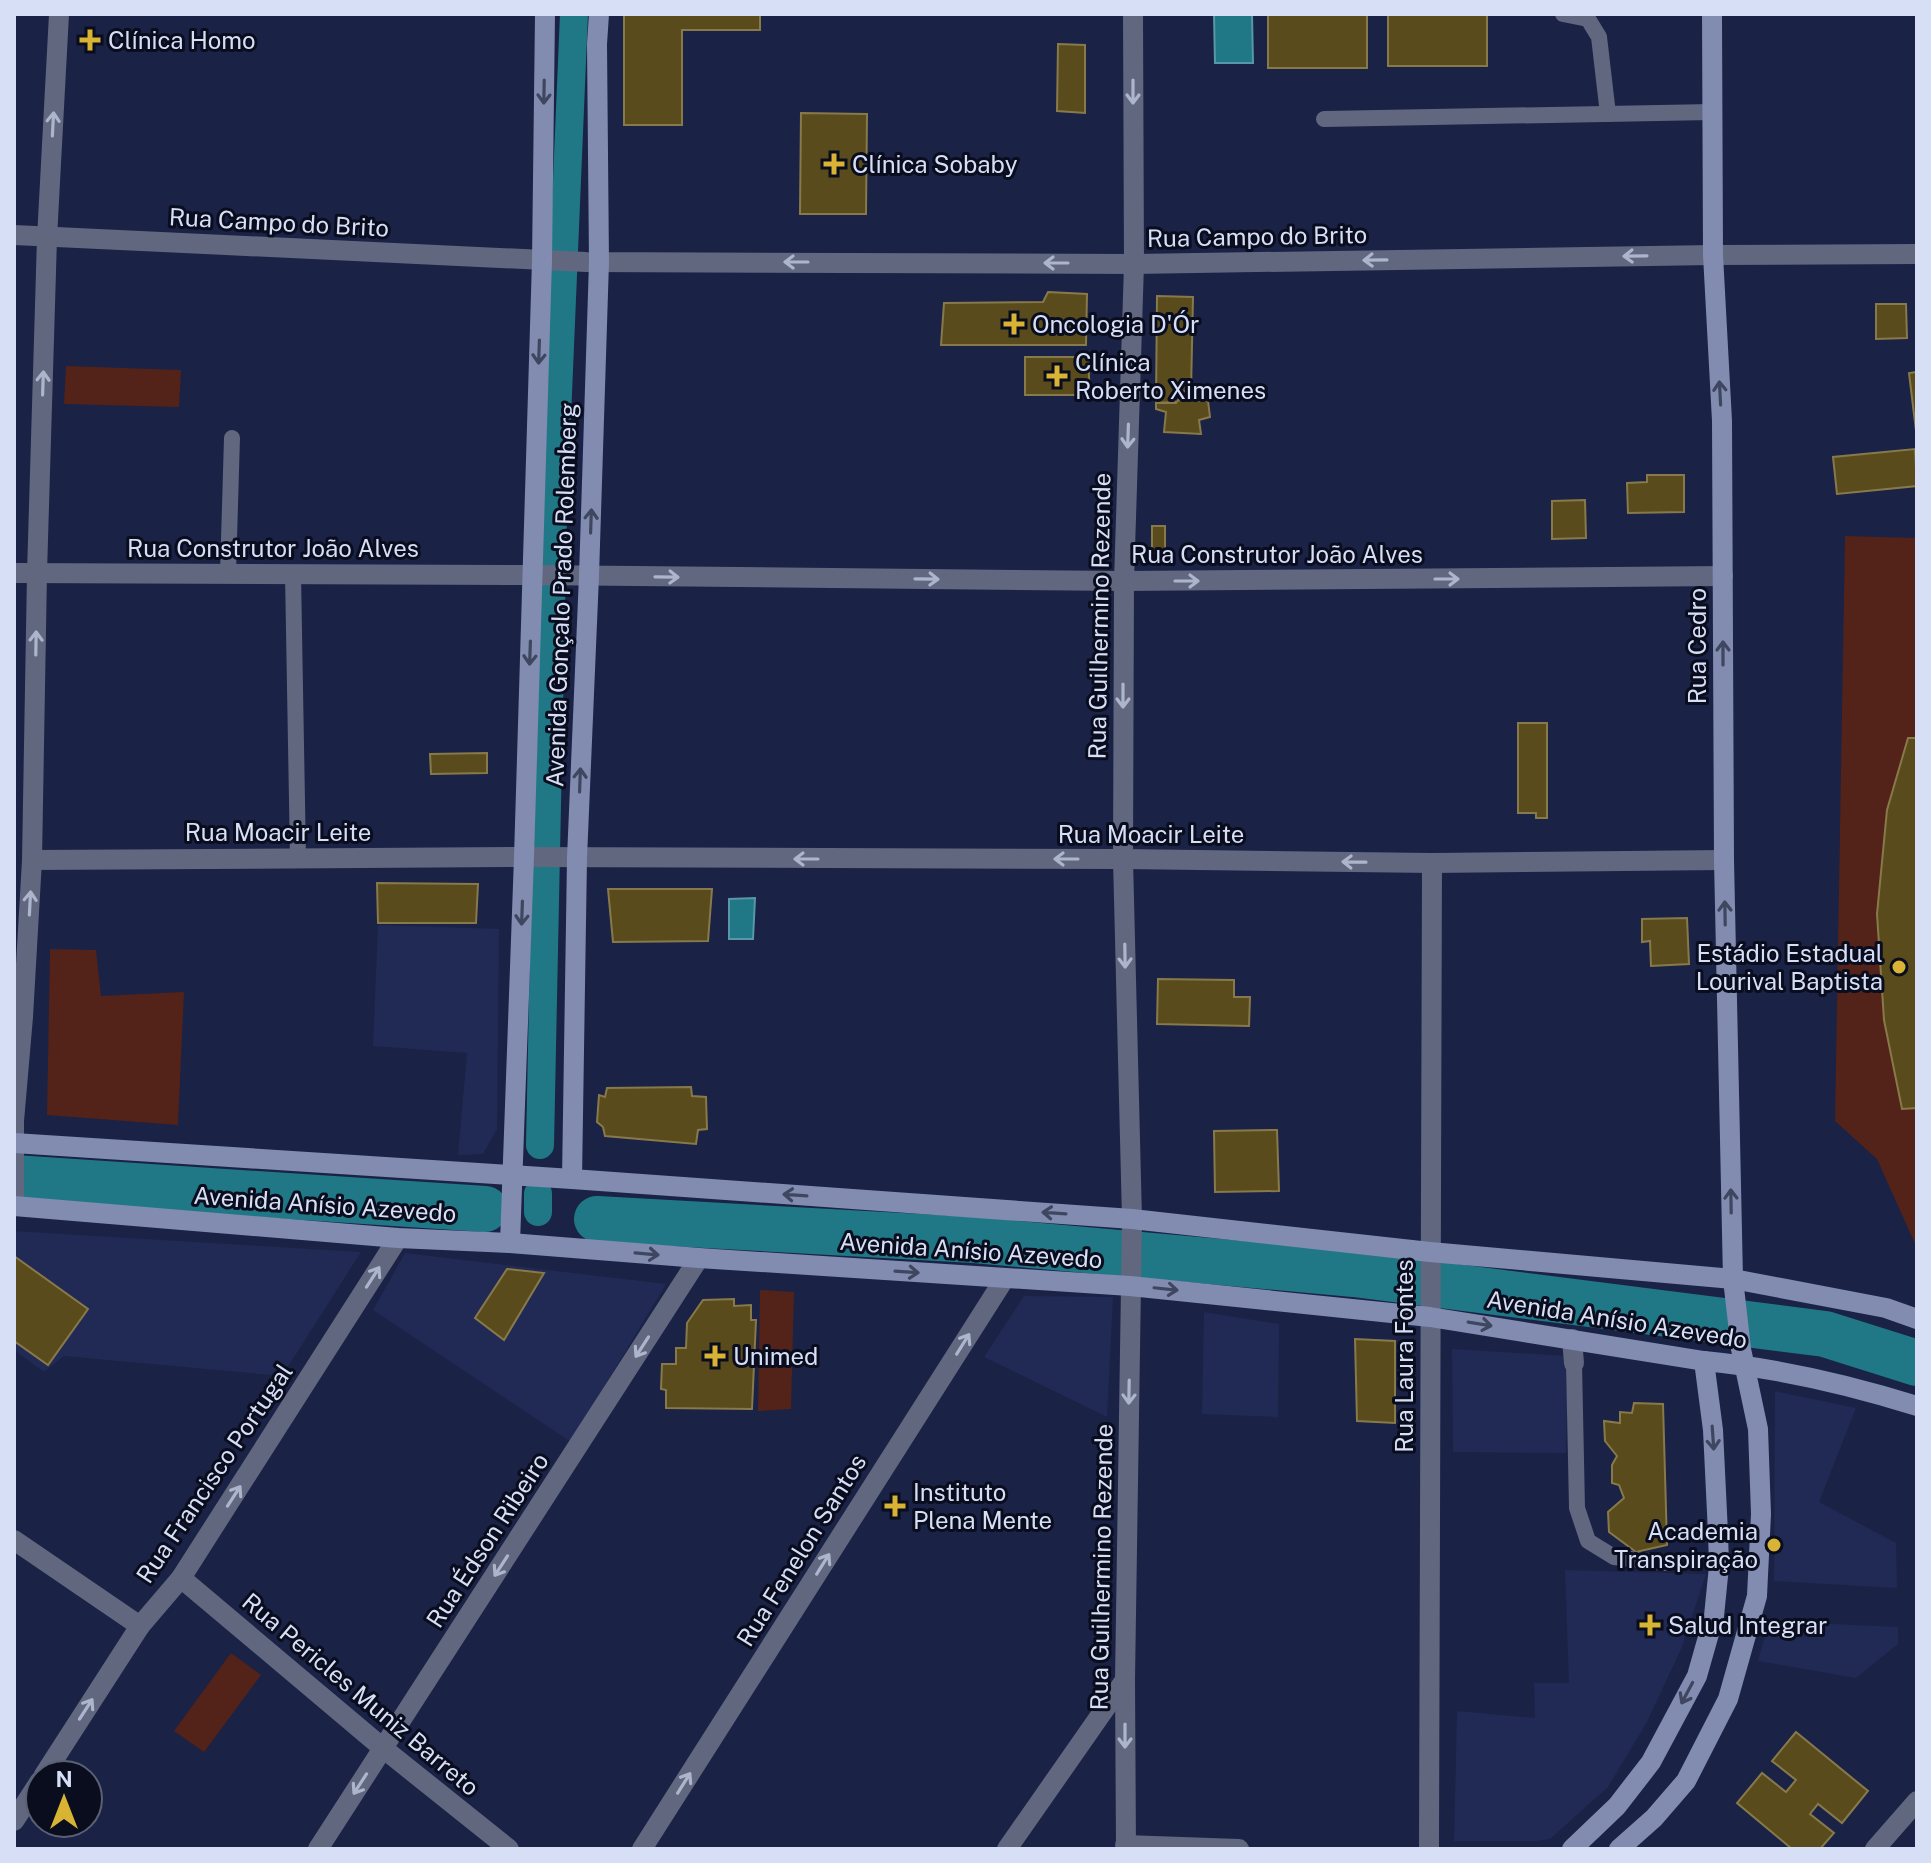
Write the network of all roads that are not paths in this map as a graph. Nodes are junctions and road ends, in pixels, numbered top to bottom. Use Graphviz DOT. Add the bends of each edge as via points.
graph roads {
  1 [pos="59,14"];
  2 [pos="545,14"];
  3 [pos="599,14"];
  4 [pos="1133,14"];
  5 [pos="1563,14"];
  6 [pos="1712,14"];
  7 [pos="1712,112"];
  8 [pos="1608,114"];
  9 [pos="1324,119"];
  10 [pos="14,235"];
  11 [pos="47,238"];
  12 [pos="1917,254"];
  13 [pos="1713,255"];
  14 [pos="547,260"];
  15 [pos="592,262"];
  16 [pos="1134,264"];
  17 [pos="232,438"];
  18 [pos="14,573"];
  19 [pos="37,573"];
  20 [pos="228,573"];
  21 [pos="293,574"];
  22 [pos="538,575"];
  23 [pos="579,576"];
  24 [pos="1723,576"];
  25 [pos="1124,581"];
  26 [pos="298,858"];
  27 [pos="531,858"];
  28 [pos="571,858"];
  29 [pos="1123,859"];
  30 [pos="32,860"];
  31 [pos="1724,860"];
  32 [pos="1432,863"];
  33 [pos="14,1143"];
  34 [pos="15,1162"];
  35 [pos="511,1176"];
  36 [pos="572,1179"];
  37 [pos="15,1200"];
  38 [pos="1132,1223"];
  39 [pos="398,1238"];
  40 [pos="510,1243"];
  41 [pos="699,1258"];
  42 [pos="1430,1259"];
  43 [pos="1130,1277"];
  44 [pos="1005,1278"];
  45 [pos="1734,1289"];
  46 [pos="1430,1308"];
  47 [pos="1917,1319"];
  48 [pos="1572,1339"];
  49 [pos="1742,1357"];
  50 [pos="1704,1361"];
  51 [pos="1574,1363"];
  52 [pos="1917,1406"];
  53 [pos="14,1540"];
  54 [pos="1665,1563"];
  55 [pos="181,1578"];
  56 [pos="140,1626"];
  57 [pos="1125,1680"];
  58 [pos="384,1749"];
  59 [pos="54,1759"];
  60 [pos="1917,1801"];
  61 [pos="1126,1847"];
  62 [pos="318,1849"];
  63 [pos="509,1849"];
  64 [pos="642,1849"];
  65 [pos="1007,1849"];
  66 [pos="1239,1849"];
  67 [pos="1429,1849"];
  68 [pos="1572,1849"];
  69 [pos="1619,1849"];
  70 [pos="1875,1849"];
  11 -- 1 [label="street, one-way"];
  2 -- 14 [label="street, Avenida Gonçalo Prado Rolemberg, one-way"];
  3 -- 15 [label="street, Avenida Gonçalo Prado Rolemberg"];
  4 -- 16 [label="street, Rua Guilhermino Rezende, one-way"];
  5 -- 8 [label="lane" via="1588,19 1599,37"];
  6 -- 7 [label="street, Rua Cedro"];
  7 -- 8 [label="lane"];
  7 -- 13 [label="street, Rua Cedro"];
  8 -- 9 [label="lane"];
  10 -- 11 [label="street, Rua Campo do Brito"];
  11 -- 14 [label="street, Rua Campo do Brito"];
  19 -- 11 [label="street, one-way"];
  12 -- 13 [label="street, Rua Campo do Brito"];
  13 -- 16 [label="street, Rua Campo do Brito, one-way"];
  24 -- 13 [label="street, Rua Cedro, one-way"];
  14 -- 15 [label="street, Rua Campo do Brito"];
  14 -- 22 [label="street, Avenida Gonçalo Prado Rolemberg, one-way"];
  16 -- 15 [label="street, Rua Campo do Brito, one-way"];
  23 -- 15 [label="street, Avenida Gonçalo Prado Rolemberg, one-way"];
  16 -- 25 [label="street, Rua Guilhermino Rezende, one-way"];
  17 -- 20 [label="lane"];
  18 -- 19 [label="street, Rua Construtor João Alves"];
  19 -- 20 [label="street, Rua Construtor João Alves"];
  30 -- 19 [label="street, one-way"];
  20 -- 21 [label="street, Rua Construtor João Alves"];
  21 -- 22 [label="street, Rua Construtor João Alves"];
  21 -- 26 [label="lane"];
  22 -- 23 [label="street, Rua Construtor João Alves"];
  22 -- 27 [label="street, Avenida Gonçalo Prado Rolemberg, one-way"];
  23 -- 25 [label="street, Rua Construtor João Alves, one-way"];
  28 -- 23 [label="street, Avenida Gonçalo Prado Rolemberg, one-way"];
  25 -- 24 [label="street, Rua Construtor João Alves, one-way"];
  31 -- 24 [label="street, Rua Cedro, one-way"];
  25 -- 29 [label="street, Rua Guilhermino Rezende, one-way"];
  26 -- 27 [label="street, Rua Moacir Leite"];
  26 -- 30 [label="street, Rua Moacir Leite"];
  27 -- 28 [label="street, Rua Moacir Leite"];
  27 -- 35 [label="street, Avenida Gonçalo Prado Rolemberg, one-way"];
  29 -- 28 [label="street, Rua Moacir Leite, one-way"];
  28 -- 36 [label="street, Avenida Gonçalo Prado Rolemberg"];
  32 -- 29 [label="street, Rua Moacir Leite, one-way"];
  29 -- 38 [label="street, Rua Guilhermino Rezende, one-way"];
  33 -- 30 [label="street, one-way"];
  31 -- 32 [label="street, Rua Moacir Leite"];
  45 -- 31 [label="street, Rua Cedro, one-way"];
  32 -- 42 [label="street, Rua Laura Fontes"];
  33 -- 34 [label="street"];
  33 -- 35 [label="street, Avenida Anísio Azevedo"];
  34 -- 37 [label="street"];
  35 -- 36 [label="street, Avenida Anísio Azevedo"];
  35 -- 40 [label="street, Avenida Gonçalo Prado Rolemberg"];
  38 -- 36 [label="street, Avenida Anísio Azevedo, one-way"];
  37 -- 39 [label="street, Avenida Anísio Azevedo"];
  38 -- 42 [label="street, Avenida Anísio Azevedo"];
  38 -- 43 [label="street, Rua Guilhermino Rezende"];
  39 -- 40 [label="street, Avenida Anísio Azevedo"];
  55 -- 39 [label="street, Rua Francisco Portugal, one-way"];
  40 -- 41 [label="street, Avenida Anísio Azevedo, one-way"];
  41 -- 44 [label="street, Avenida Anísio Azevedo, one-way"];
  41 -- 58 [label="street, Rua Édson Ribeiro, one-way"];
  42 -- 45 [label="street, Avenida Anísio Azevedo"];
  42 -- 46 [label="street, Rua Laura Fontes"];
  43 -- 44 [label="street, Avenida Anísio Azevedo"];
  43 -- 46 [label="street, Avenida Anísio Azevedo, one-way"];
  43 -- 57 [label="street, Rua Guilhermino Rezende, one-way"];
  64 -- 44 [label="street, Rua Fenelon Santos, one-way"];
  45 -- 47 [label="street, Avenida Anísio Azevedo" via="1886,1308"];
  45 -- 49 [label="street, Rua Cedro"];
  46 -- 48 [label="street, Avenida Anísio Azevedo, one-way"];
  46 -- 67 [label="street, Rua Laura Fontes"];
  48 -- 50 [label="street, Avenida Anísio Azevedo"];
  48 -- 51 [label="street"];
  49 -- 50 [label="street, Avenida Anísio Azevedo"];
  49 -- 52 [label="street, Avenida Anísio Azevedo"];
  49 -- 69 [label="street, Rua Cedro" via="1758,1429 1757,1596 1728,1699 1686,1781"];
  50 -- 68 [label="street, one-way" via="1718,1533 1714,1616 1697,1676 1651,1762 1617,1806"];
  51 -- 54 [label="lane" via="1577,1508 1588,1541 1614,1557"];
  53 -- 56 [label="street"];
  55 -- 56 [label="street, Rua Francisco Portugal"];
  55 -- 58 [label="street, Rua Pericles Muniz Barreto"];
  59 -- 56 [label="street, Rua Francisco Portugal, one-way"];
  57 -- 61 [label="street, Rua Guilhermino Rezende, one-way"];
  57 -- 65 [label="street"];
  58 -- 62 [label="street, Rua Édson Ribeiro, one-way"];
  58 -- 63 [label="street, Rua Pericles Muniz Barreto"];
  60 -- 70 [label="street"];
  61 -- 66 [label="street"];
}
